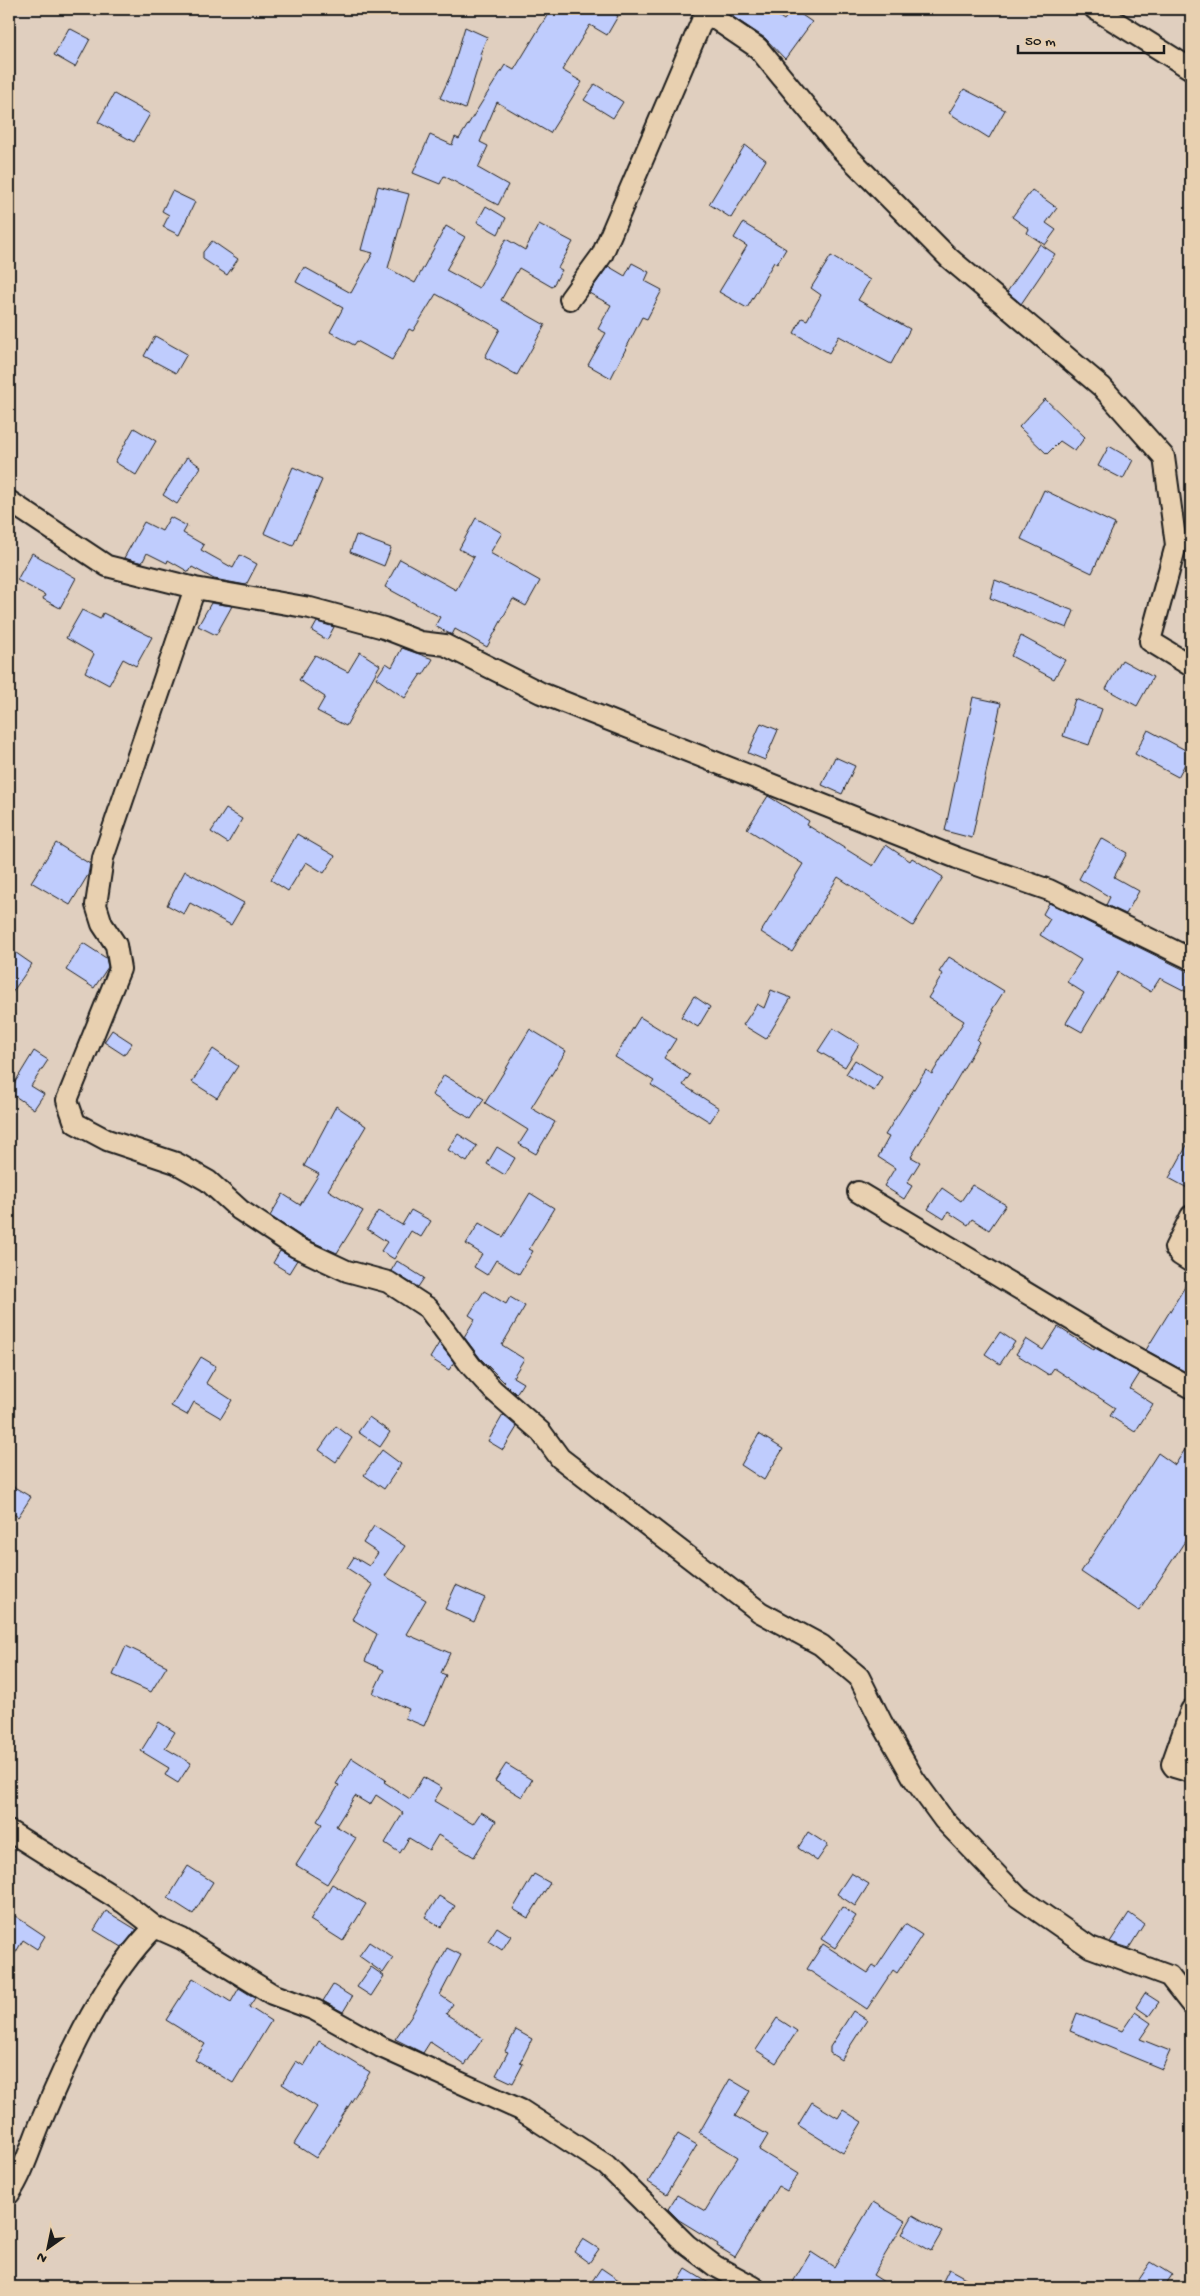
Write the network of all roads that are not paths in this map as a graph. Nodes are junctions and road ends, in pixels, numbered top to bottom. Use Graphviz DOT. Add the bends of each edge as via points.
graph roads {
  1 [pos="1095,9"];
  2 [pos="706,10"];
  3 [pos="1191,69"];
  4 [pos="570,299"];
  5 [pos="9,501"];
  6 [pos="195,588"];
  7 [pos="1191,666"];
  8 [pos="1191,959"];
  9 [pos="858,1192"];
  10 [pos="1191,1216"];
  11 [pos="1191,1262"];
  12 [pos="1191,1388"];
  13 [pos="1191,1710"];
  14 [pos="1191,1772"];
  15 [pos="9,1831"];
  16 [pos="155,1927"];
  17 [pos="1191,2004"];
  18 [pos="9,2194"];
  19 [pos="754,2287"];
  1 -- 3 [label="street"];
  2 -- 4 [label="street" via="602,256"];
  2 -- 7 [label="street" via="758,48 839,147 949,258 1102,387 1164,457 1176,545 1150,640"];
  5 -- 6 [label="street" via="107,566"];
  6 -- 8 [label="street" via="310,608 384,628 420,642 445,645 568,704 957,858 1049,890"];
  6 -- 17 [label="street" via="103,858 96,906 102,924 116,945 120,969 67,1100 75,1123 107,1140 176,1163 208,1181 240,1210 296,1247 347,1271 388,1282 428,1308 471,1366 541,1432 560,1458 760,1612 821,1645 859,1677 914,1779 944,1820 1018,1896 1090,1947 1169,1976"];
  9 -- 12 [label="street"];
  10 -- 11 [label="street" via="1175,1248"];
  13 -- 14 [label="street" via="1172,1764"];
  15 -- 16 [label="street" via="124,1903"];
  16 -- 18 [label="street" via="97,2004 67,2062"];
  16 -- 19 [label="street" via="182,1939 272,1994 315,2010 381,2047 521,2110 606,2165 687,2245 715,2266"];
}
